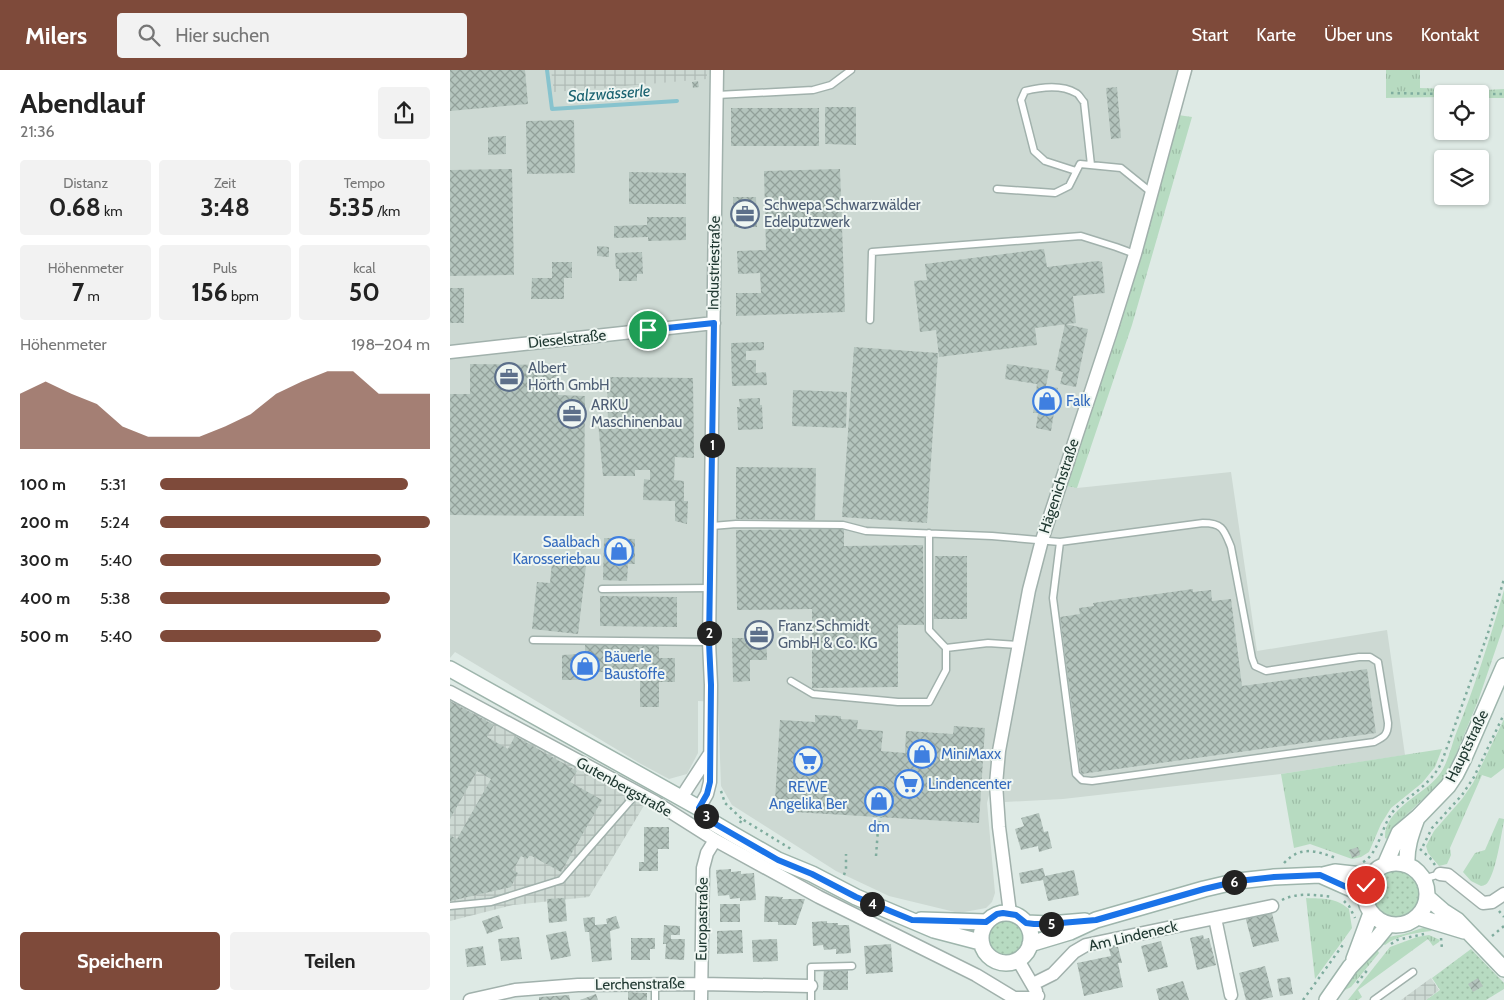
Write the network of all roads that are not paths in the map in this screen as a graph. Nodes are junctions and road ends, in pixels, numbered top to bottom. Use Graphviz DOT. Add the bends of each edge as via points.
graph roads {
  1 [pos="717,70"];
  2 [pos="851,70"];
  3 [pos="1185,70"];
  4 [pos="717,96"];
  5 [pos="1091,165"];
  6 [pos="1076,171"];
  7 [pos="997,189"];
  8 [pos="1152,193"];
  9 [pos="1135,254"];
  10 [pos="870,320"];
  11 [pos="714,323"];
  12 [pos="450,352"];
  13 [pos="712,526"];
  14 [pos="929,533"];
  15 [pos="1042,540"];
  16 [pos="1060,542"];
  17 [pos="710,588"];
  18 [pos="602,589"];
  19 [pos="533,640"];
  20 [pos="709,642"];
  21 [pos="1018,645"];
  22 [pos="946,648"];
  23 [pos="1504,666"];
  24 [pos="450,669"];
  25 [pos="791,681"];
  26 [pos="450,692"];
  27 [pos="709,755"];
  28 [pos="637,793"];
  29 [pos="681,798"];
  30 [pos="699,808"];
  31 [pos="1418,817"];
  32 [pos="715,840"];
  33 [pos="1385,865"];
  34 [pos="1407,865"];
  35 [pos="1440,874"];
  36 [pos="1320,875"];
  37 [pos="1371,876"];
  38 [pos="1423,879"];
  39 [pos="1504,894"];
  40 [pos="1364,895"];
  41 [pos="1427,897"];
  42 [pos="450,906"];
  43 [pos="1272,906"];
  44 [pos="1010,913"];
  45 [pos="1371,913"];
  46 [pos="1418,917"];
  47 [pos="1216,918"];
  48 [pos="912,920"];
  49 [pos="1096,920"];
  50 [pos="986,922"];
  51 [pos="1026,923"];
  52 [pos="1388,924"];
  53 [pos="1468,932"];
  54 [pos="980,942"];
  55 [pos="1030,944"];
  56 [pos="1018,960"];
  57 [pos="852,966"];
  58 [pos="1350,967"];
  59 [pos="1504,968"];
  60 [pos="1413,972"];
  61 [pos="655,984"];
  62 [pos="701,984"];
  63 [pos="811,986"];
  64 [pos="1037,993"];
  65 [pos="1227,997"];
  66 [pos="470,1000"];
  67 [pos="655,1000"];
  68 [pos="701,1000"];
  69 [pos="811,1000"];
  70 [pos="1327,1000"];
  71 [pos="1374,1000"];
  1 -- 4 [label="street, Industriestraße"];
  2 -- 4 [label="lane" via="831,84 813,90"];
  3 -- 8 [label="street, Hägenichstraße"];
  4 -- 11 [label="street, Industriestraße"];
  5 -- 6 [label="lane" via="1080,164"];
  5 -- 6 [label="lane" via="1084,102 1077,93 1059,88 1025,92 1021,100 1034,151 1045,161"];
  5 -- 8 [label="lane" via="1121,168"];
  6 -- 7 [label="lane" via="1069,186 1055,193"];
  8 -- 9 [label="street, Hägenichstraße"];
  9 -- 10 [label="lane" via="1080,236 872,252"];
  9 -- 15 [label="street, Hägenichstraße"];
  11 -- 12 [label="street, Dieselstraße"];
  11 -- 13 [label="street, Industriestraße"];
  13 -- 14 [label="lane" via="843,525 866,531"];
  13 -- 17 [label="street, Industriestraße"];
  14 -- 15 [label="lane"];
  14 -- 22 [label="lane" via="930,630"];
  15 -- 16 [label="lane"];
  15 -- 21 [label="street, Hägenichstraße"];
  16 -- 16 [label="lane" via="1215,523 1224,531 1231,547 1255,666 1266,671 1370,657 1378,662 1388,723 1384,737 1374,742 1082,780 1076,774 1053,598"];
  17 -- 18 [label="lane"];
  17 -- 20 [label="street, Industriestraße"];
  19 -- 20 [label="lane"];
  20 -- 27 [label="street, Industriestraße"];
  21 -- 22 [label="lane" via="988,643"];
  21 -- 44 [label="street, Hägenichstraße" via="996,784 998,827"];
  22 -- 25 [label="lane" via="946,670 929,702 813,694"];
  23 -- 31 [label="main road, Hauptstraße" via="1456,774"];
  24 -- 29 [label="main road"];
  26 -- 28 [label="street, Gutenbergstraße"];
  27 -- 29 [label="street"];
  27 -- 30 [label="street, Industriestraße" via="710,782"];
  28 -- 32 [label="street, Gutenbergstraße"];
  28 -- 42 [label="lane" via="561,880 491,902"];
  29 -- 30 [label="main road"];
  30 -- 48 [label="main road" via="713,811 739,826 812,874 856,897"];
  31 -- 33 [label="main road, Hauptstraße" via="1399,833"];
  31 -- 34 [label="main road, Hauptstraße" via="1406,854"];
  32 -- 62 [label="street, Europastraße" via="703,868"];
  32 -- 64 [label="street, Gutenbergstraße" via="818,897 976,975 1014,998 1030,998"];
  33 -- 34 [label="main road"];
  33 -- 37 [label="main road"];
  34 -- 38 [label="main road"];
  35 -- 38 [label="lane"];
  35 -- 39 [label="street" via="1448,875 1483,903 1492,902"];
  36 -- 37 [label="main road" via="1335,872"];
  36 -- 40 [label="main road"];
  36 -- 49 [label="main road" via="1238,881"];
  37 -- 40 [label="main road"];
  38 -- 41 [label="main road"];
  40 -- 45 [label="main road"];
  41 -- 46 [label="main road"];
  41 -- 53 [label="main road"];
  43 -- 47 [label="street, Am Lindeneck"];
  44 -- 50 [label="main road" via="997,914"];
  44 -- 51 [label="main road"];
  45 -- 52 [label="main road"];
  45 -- 58 [label="main road"];
  46 -- 52 [label="main road" via="1409,923"];
  46 -- 53 [label="main road"];
  47 -- 64 [label="street, Am Lindeneck" via="1086,945 1074,952"];
  47 -- 65 [label="street"];
  48 -- 50 [label="main road"];
  48 -- 54 [label="main road" via="934,930"];
  49 -- 51 [label="main road"];
  49 -- 55 [label="main road"];
  50 -- 54 [label="main road"];
  51 -- 55 [label="main road" via="1030,930"];
  52 -- 58 [label="main road"];
  53 -- 59 [label="main road"];
  54 -- 56 [label="main road" via="983,951 999,963"];
  55 -- 56 [label="main road"];
  56 -- 64 [label="street"];
  57 -- 63 [label="lane" via="811,967"];
  58 -- 70 [label="main road"];
  60 -- 71 [label="lane"];
  61 -- 62 [label="street, Lerchenstraße"];
  61 -- 66 [label="street, Lerchenstraße" via="515,990"];
  61 -- 67 [label="lane"];
  62 -- 63 [label="street, Lerchenstraße"];
  62 -- 68 [label="street, Europastraße"];
  63 -- 69 [label="lane"];
}
